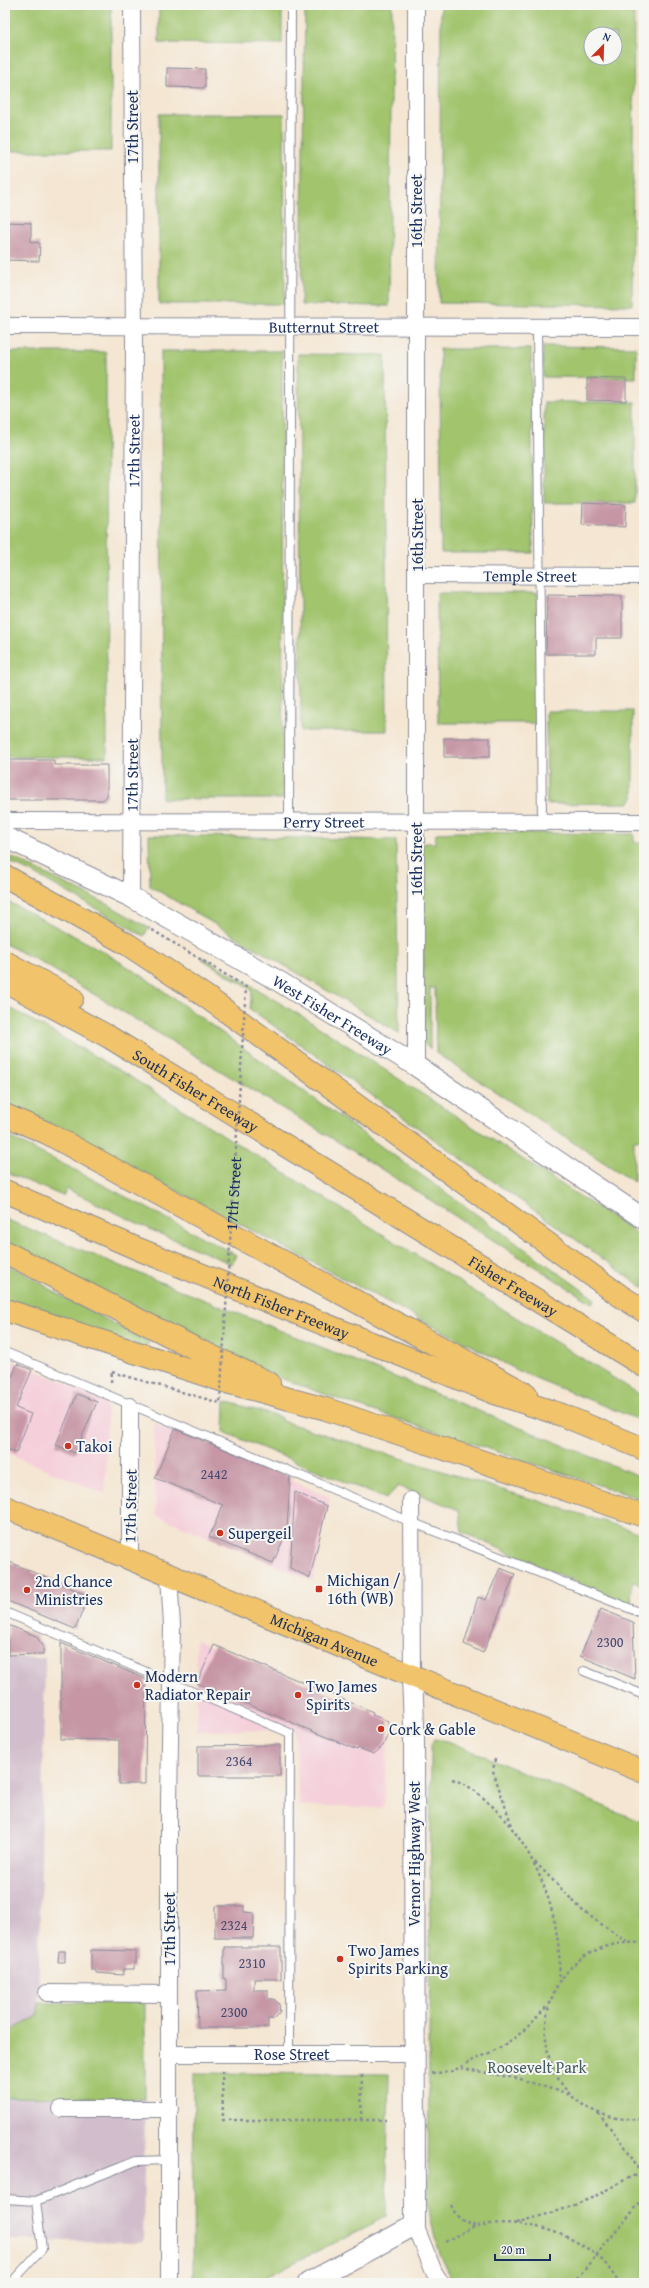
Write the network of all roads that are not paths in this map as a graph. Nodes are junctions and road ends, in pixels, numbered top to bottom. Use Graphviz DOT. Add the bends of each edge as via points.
graph roads {
  1 [pos="132,5"];
  2 [pos="291,5"];
  3 [pos="416,5"];
  4 [pos="5,326"];
  5 [pos="133,327"];
  6 [pos="290,327"];
  7 [pos="416,327"];
  8 [pos="537,327"];
  9 [pos="644,327"];
  10 [pos="417,575"];
  11 [pos="539,575"];
  12 [pos="644,576"];
  13 [pos="5,821"];
  14 [pos="132,821"];
  15 [pos="289,821"];
  16 [pos="417,822"];
  17 [pos="542,822"];
  18 [pos="644,822"];
  19 [pos="5,837"];
  20 [pos="5,876"];
  21 [pos="5,881"];
  22 [pos="29,890"];
  23 [pos="131,897"];
  24 [pos="5,962"];
  25 [pos="5,981"];
  26 [pos="416,1066"];
  27 [pos="5,1115"];
  28 [pos="5,1191"];
  29 [pos="384,1205"];
  30 [pos="644,1219"];
  31 [pos="5,1252"];
  32 [pos="5,1310"];
  33 [pos="644,1310"];
  34 [pos="5,1352"];
  35 [pos="644,1366"];
  36 [pos="130,1406"];
  37 [pos="326,1410"];
  38 [pos="562,1415"];
  39 [pos="644,1449"];
  40 [pos="411,1500"];
  41 [pos="5,1507"];
  42 [pos="644,1516"];
  43 [pos="412,1522"];
  44 [pos="130,1559"];
  45 [pos="169,1575"];
  46 [pos="5,1612"];
  47 [pos="644,1614"];
  48 [pos="584,1671"];
  49 [pos="412,1676"];
  50 [pos="170,1682"];
  51 [pos="644,1695"];
  52 [pos="644,1772"];
  53 [pos="47,1993"];
  54 [pos="169,1994"];
  55 [pos="170,2054"];
  56 [pos="289,2054"];
  57 [pos="414,2054"];
  58 [pos="61,2109"];
  59 [pos="170,2109"];
  60 [pos="170,2160"];
  61 [pos="5,2199"];
  62 [pos="36,2201"];
  63 [pos="415,2225"];
  64 [pos="11,2283"];
  65 [pos="169,2283"];
  66 [pos="308,2283"];
  67 [pos="441,2283"];
  1 -- 5 [label="street, 17th Street"];
  2 -- 6 [label="lane"];
  3 -- 7 [label="street, 16th Street"];
  4 -- 5 [label="street, Butternut Street"];
  5 -- 6 [label="street, Butternut Street"];
  5 -- 14 [label="street, 17th Street"];
  6 -- 7 [label="street, Butternut Street"];
  6 -- 15 [label="lane"];
  7 -- 8 [label="street, Butternut Street"];
  7 -- 10 [label="street, 16th Street"];
  8 -- 9 [label="street, Butternut Street"];
  8 -- 11 [label="lane"];
  10 -- 11 [label="street, Temple Street"];
  10 -- 16 [label="street, 16th Street"];
  11 -- 12 [label="street, Temple Street"];
  11 -- 17 [label="lane"];
  13 -- 14 [label="street, Perry Street"];
  14 -- 15 [label="street, Perry Street"];
  14 -- 23 [label="street, 17th Street"];
  15 -- 16 [label="street, Perry Street"];
  16 -- 17 [label="street, Perry Street"];
  16 -- 26 [label="street, 16th Street"];
  17 -- 18 [label="street, Perry Street"];
  19 -- 23 [label="street, West Fisher Freeway"];
  20 -- 22 [label="main road"];
  21 -- 22 [label="main road"];
  22 -- 33 [label="main road" via="127,944 205,996 619,1295"];
  23 -- 26 [label="street, West Fisher Freeway" via="280,982"];
  24 -- 29 [label="main road" via="81,1004 303,1142"];
  25 -- 29 [label="main road, South Fisher Freeway" via="109,1037"];
  26 -- 30 [label="street, West Fisher Freeway"];
  27 -- 38 [label="main road" via="47,1134 451,1354 502,1379"];
  28 -- 38 [label="main road, North Fisher Freeway" via="138,1249 335,1329 495,1393"];
  29 -- 35 [label="main road, Fisher Freeway"];
  31 -- 37 [label="main road" via="194,1348"];
  32 -- 37 [label="main road" via="230,1383"];
  34 -- 36 [label="lane"];
  36 -- 43 [label="lane"];
  36 -- 44 [label="street, 17th Street"];
  37 -- 42 [label="main road"];
  38 -- 39 [label="main road"];
  40 -- 43 [label="street"];
  41 -- 44 [label="main road, Michigan Avenue"];
  43 -- 47 [label="lane"];
  43 -- 49 [label="street"];
  44 -- 45 [label="main road, Michigan Avenue"];
  45 -- 49 [label="main road, Michigan Avenue"];
  45 -- 50 [label="street, 17th Street" via="172,1626"];
  46 -- 50 [label="lane"];
  48 -- 51 [label="lane"];
  49 -- 52 [label="main road, Michigan Avenue"];
  49 -- 57 [label="street, Vernor Highway West"];
  50 -- 54 [label="street, 17th Street"];
  50 -- 56 [label="lane" via="290,1733"];
  53 -- 54 [label="street"];
  54 -- 55 [label="street, 17th Street"];
  55 -- 56 [label="street, Rose Street"];
  55 -- 59 [label="street, 17th Street"];
  56 -- 57 [label="street, Rose Street"];
  57 -- 63 [label="street, Vernor Highway West"];
  58 -- 59 [label="street"];
  59 -- 60 [label="street, 17th Street"];
  60 -- 62 [label="lane" via="136,2161"];
  60 -- 65 [label="street, 17th Street"];
  61 -- 62 [label="lane"];
  62 -- 64 [label="lane" via="42,2249"];
  63 -- 66 [label="street"];
  63 -- 67 [label="street"];
}
